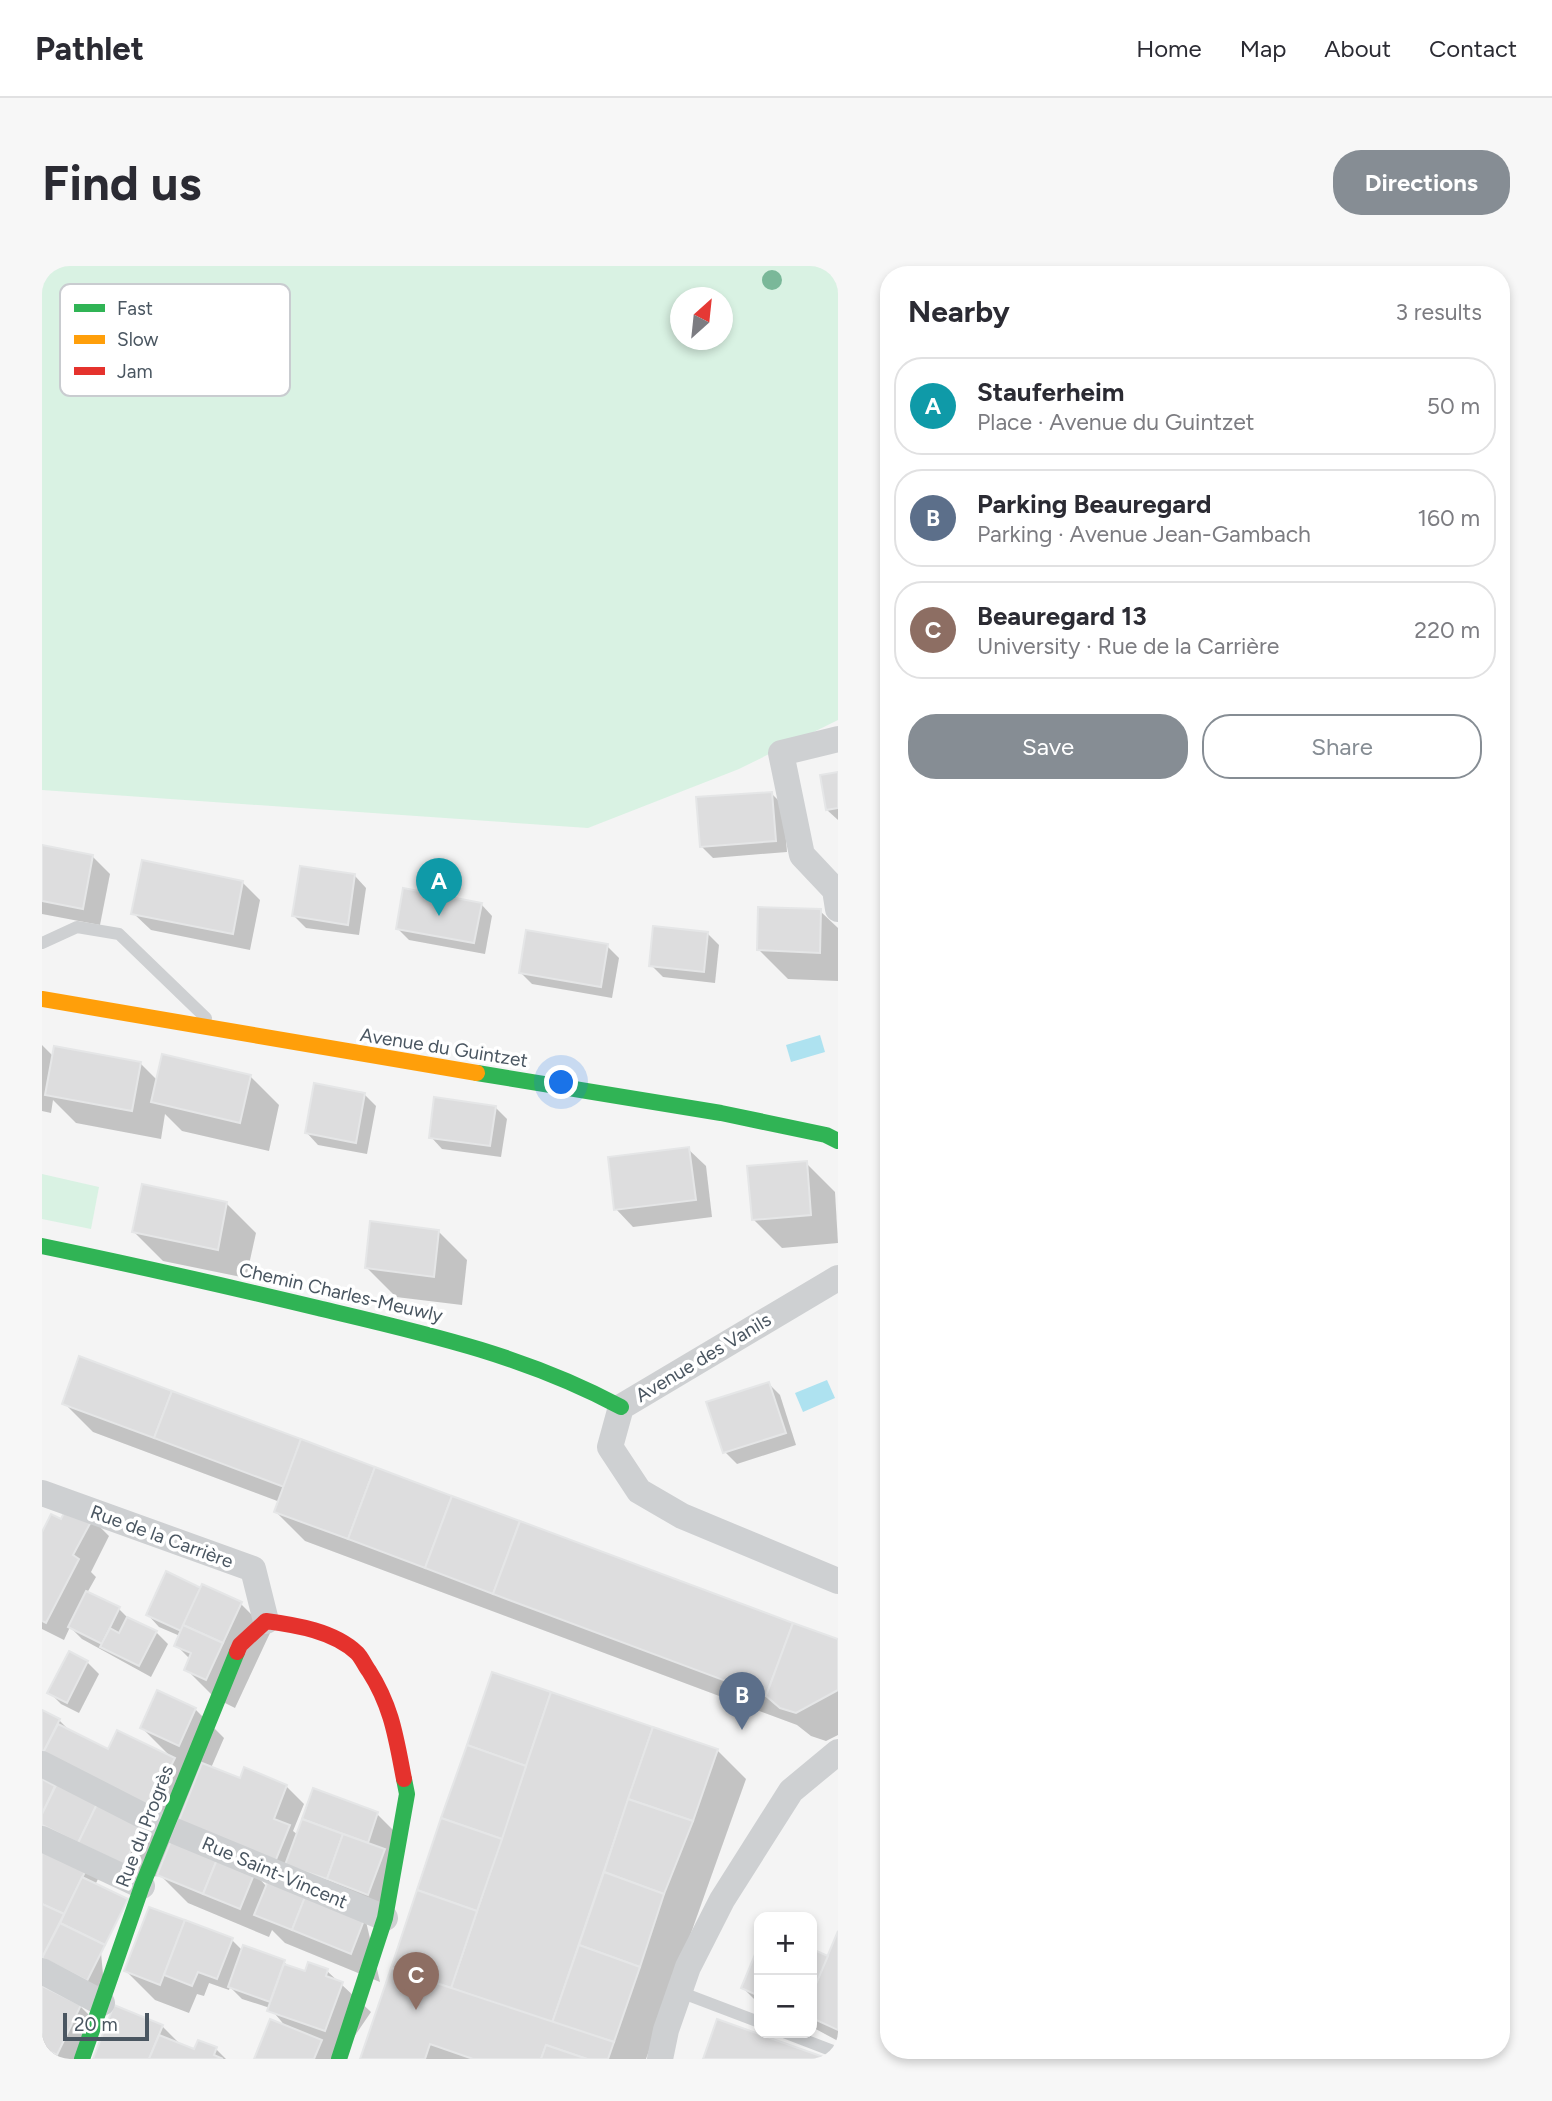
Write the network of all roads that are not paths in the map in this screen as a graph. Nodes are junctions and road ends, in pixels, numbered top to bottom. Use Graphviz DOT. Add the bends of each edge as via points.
graph roads {
  1 [pos="838,739"];
  2 [pos="838,909"];
  3 [pos="42,943"];
  4 [pos="42,999"];
  5 [pos="219,1030"];
  6 [pos="838,1141"];
  7 [pos="42,1246"];
  8 [pos="838,1278"];
  9 [pos="621,1407"];
  10 [pos="42,1493"];
  11 [pos="838,1581"];
  12 [pos="266,1621"];
  13 [pos="838,1752"];
  14 [pos="42,1764"];
  15 [pos="165,1827"];
  16 [pos="42,1839"];
  17 [pos="142,1886"];
  18 [pos="385,1918"];
  19 [pos="42,1972"];
  20 [pos="680,1992"];
  21 [pos="102,2003"];
  22 [pos="754,2020"];
  23 [pos="799,2038"];
  24 [pos="838,2053"];
  25 [pos="82,2059"];
  26 [pos="339,2059"];
  27 [pos="660,2059"];
  1 -- 2 [label="street" via="782,753 802,855 835,890"];
  3 -- 5 [label="lane" via="77,927 119,934"];
  4 -- 5 [label="street, Avenue du Guintzet"];
  5 -- 6 [label="street, Avenue du Guintzet" via="720,1113"];
  7 -- 9 [label="street, Chemin Charles-Meuwly" via="460,1341 531,1364"];
  8 -- 9 [label="street, Avenue des Vanils"];
  9 -- 11 [label="street, Avenue des Vanils" via="610,1447 639,1491 682,1516"];
  10 -- 12 [label="street, Rue de la Carrière" via="253,1569"];
  12 -- 15 [label="street, Rue du Progrès" via="240,1645"];
  12 -- 18 [label="street" via="328,1635 357,1653 392,1716 407,1794"];
  13 -- 20 [label="street" via="791,1791 722,1900"];
  14 -- 15 [label="street, Rue Saint-Vincent"];
  15 -- 17 [label="street, Rue du Progrès"];
  15 -- 18 [label="street, Rue Saint-Vincent"];
  16 -- 17 [label="street"];
  17 -- 21 [label="street, Rue du Progrès"];
  18 -- 26 [label="street"];
  19 -- 21 [label="street"];
  20 -- 22 [label="lane"];
  20 -- 27 [label="street"];
  21 -- 25 [label="street, Rue du Progrès"];
  23 -- 24 [label="lane"];
}
